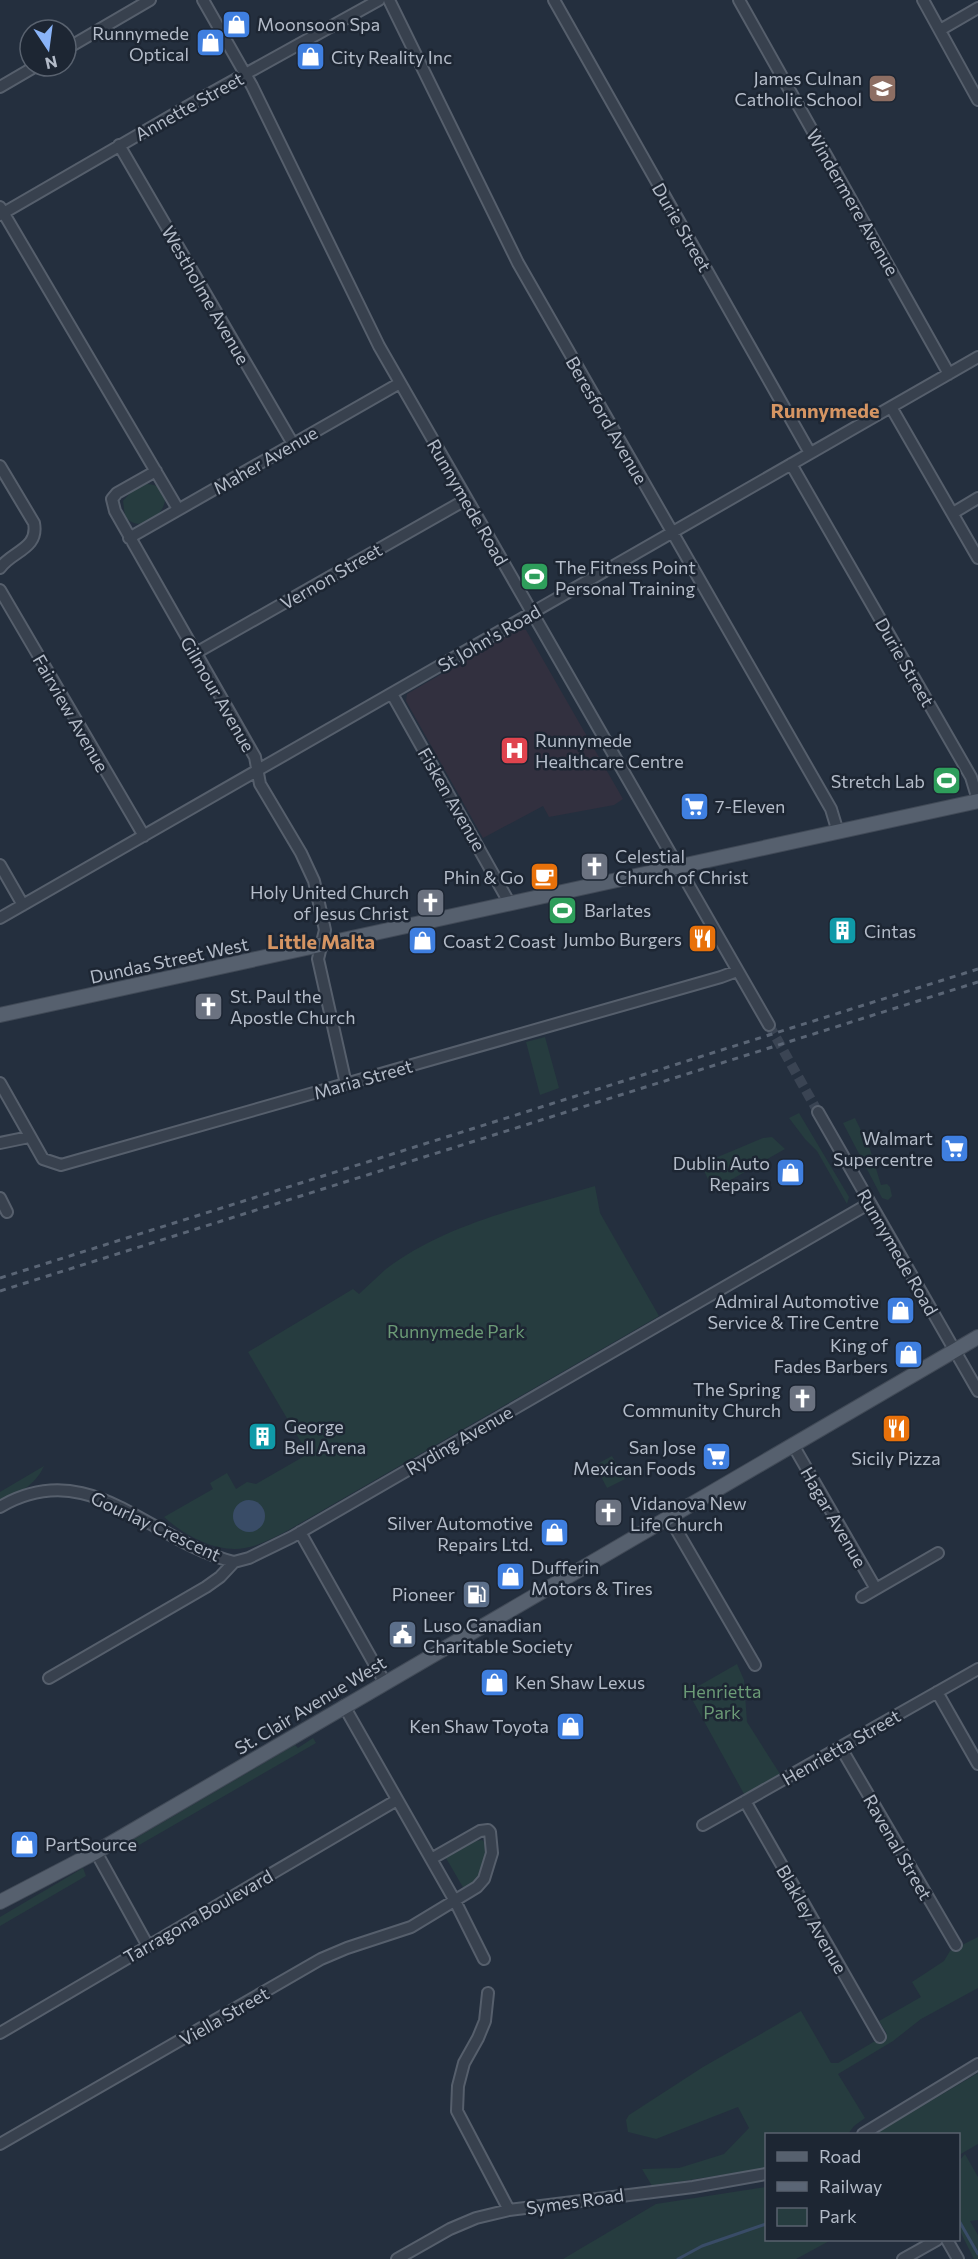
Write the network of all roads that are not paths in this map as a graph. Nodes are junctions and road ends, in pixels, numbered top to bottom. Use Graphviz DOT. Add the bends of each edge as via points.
graph roads {
  1 [pos="150,0"];
  2 [pos="203,0"];
  3 [pos="379,0"];
  4 [pos="389,0"];
  5 [pos="554,0"];
  6 [pos="739,0"];
  7 [pos="923,0"];
  8 [pos="978,8"];
  9 [pos="940,30"];
  10 [pos="78,42"];
  11 [pos="246,74"];
  12 [pos="18,76"];
  13 [pos="0,87"];
  14 [pos="978,100"];
  15 [pos="120,145"];
  16 [pos="1,211"];
  17 [pos="978,357"];
  18 [pos="949,374"];
  19 [pos="400,383"];
  20 [pos="891,408"];
  21 [pos="293,444"];
  22 [pos="810,453"];
  23 [pos="791,464"];
  24 [pos="0,466"];
  25 [pos="156,471"];
  26 [pos="978,498"];
  27 [pos="467,500"];
  28 [pos="178,509"];
  29 [pos="953,513"];
  30 [pos="671,533"];
  31 [pos="129,538"];
  32 [pos="978,558"];
  33 [pos="0,568"];
  34 [pos="0,590"];
  35 [pos="532,613"];
  36 [pos="194,654"];
  37 [pos="393,694"];
  38 [pos="257,771"];
  39 [pos="978,800"];
  40 [pos="838,832"];
  41 [pos="144,836"];
  42 [pos="0,865"];
  43 [pos="678,866"];
  44 [pos="510,904"];
  45 [pos="23,905"];
  46 [pos="0,918"];
  47 [pos="321,945"];
  48 [pos="736,971"];
  49 [pos="0,1015"];
  50 [pos="769,1025"];
  51 [pos="0,1083"];
  52 [pos="346,1084"];
  53 [pos="818,1112"];
  54 [pos="29,1137"];
  55 [pos="0,1143"];
  56 [pos="0,1198"];
  57 [pos="870,1203"];
  58 [pos="7,1212"];
  59 [pos="978,1337"];
  60 [pos="954,1351"];
  61 [pos="978,1391"];
  62 [pos="793,1445"];
  63 [pos="4,1505"];
  64 [pos="669,1517"];
  65 [pos="300,1532"];
  66 [pos="938,1553"];
  67 [pos="234,1562"];
  68 [pos="876,1589"];
  69 [pos="862,1597"];
  70 [pos="755,1665"];
  71 [pos="978,1669"];
  72 [pos="49,1678"];
  73 [pos="384,1681"];
  74 [pos="937,1692"];
  75 [pos="344,1706"];
  76 [pos="841,1748"];
  77 [pos="978,1764"];
  78 [pos="397,1800"];
  79 [pos="745,1801"];
  80 [pos="703,1825"];
  81 [pos="96,1851"];
  82 [pos="431,1859"];
  83 [pos="455,1901"];
  84 [pos="0,1902"];
  85 [pos="956,1945"];
  86 [pos="148,1946"];
  87 [pos="484,1959"];
  88 [pos="488,1993"];
  89 [pos="0,2033"];
  90 [pos="880,2037"];
  91 [pos="978,2064"];
  92 [pos="865,2133"];
  93 [pos="0,2144"];
  94 [pos="765,2174"];
  95 [pos="509,2210"];
  96 [pos="935,2241"];
  97 [pos="948,2241"];
  98 [pos="398,2259"];
  99 [pos="903,2259"];
  100 [pos="958,2259"];
  1 -- 10 [label="street"];
  2 -- 11 [label="street, Runnymede Road"];
  3 -- 11 [label="street, Annette Street"];
  4 -- 30 [label="street, Beresford Avenue" via="518,263"];
  5 -- 22 [label="street, Durie Street"];
  6 -- 18 [label="street, Windermere Avenue"];
  7 -- 9 [label="street"];
  8 -- 9 [label="street"];
  9 -- 14 [label="street"];
  11 -- 15 [label="street, Annette Street"];
  11 -- 19 [label="street, Runnymede Road"];
  12 -- 13 [label="street"];
  15 -- 16 [label="street, Annette Street"];
  15 -- 21 [label="street, Westholme Avenue"];
  16 -- 25 [label="street"];
  17 -- 18 [label="street, St John's Road"];
  18 -- 20 [label="street, St John's Road"];
  19 -- 21 [label="street, Maher Avenue"];
  19 -- 27 [label="street, Runnymede Road"];
  20 -- 22 [label="street, St John's Road"];
  20 -- 29 [label="street"];
  21 -- 28 [label="street, Maher Avenue"];
  22 -- 23 [label="street, St John's Road"];
  23 -- 30 [label="street, St John's Road"];
  23 -- 39 [label="street, Durie Street" via="971,777"];
  24 -- 33 [label="street" via="35,529 30,545"];
  25 -- 28 [label="street"];
  25 -- 31 [label="street, Gilmour Avenue" via="113,497 115,511"];
  26 -- 29 [label="street"];
  27 -- 35 [label="street, Runnymede Road"];
  27 -- 36 [label="street, Vernon Street"];
  28 -- 31 [label="street, Maher Avenue"];
  29 -- 32 [label="street"];
  30 -- 35 [label="street, St John's Road"];
  30 -- 40 [label="street, Beresford Avenue" via="831,809"];
  31 -- 36 [label="street, Gilmour Avenue"];
  34 -- 41 [label="street, Fairview Avenue"];
  35 -- 37 [label="street, St John's Road"];
  35 -- 43 [label="street, Runnymede Road"];
  36 -- 38 [label="street, Gilmour Avenue" via="255,757"];
  37 -- 38 [label="street, St John's Road"];
  37 -- 44 [label="street, Fisken Avenue"];
  38 -- 41 [label="street, St John's Road"];
  38 -- 47 [label="street, Gilmour Avenue" via="260,784 314,881 325,930"];
  39 -- 40 [label="main road, Dundas Street West"];
  40 -- 43 [label="main road, Dundas Street West"];
  41 -- 45 [label="street, St John's Road"];
  42 -- 45 [label="street"];
  43 -- 44 [label="main road, Dundas Street West"];
  43 -- 48 [label="street, Runnymede Road"];
  44 -- 47 [label="main road, Dundas Street West"];
  45 -- 46 [label="street, St John's Road"];
  47 -- 49 [label="main road, Dundas Street West"];
  47 -- 52 [label="street, Gilmour Avenue" via="318,959"];
  48 -- 50 [label="street, Runnymede Road"];
  48 -- 52 [label="street, Maria Street"];
  51 -- 54 [label="street, Maria Street"];
  52 -- 54 [label="street, Maria Street" via="61,1165 43,1159"];
  53 -- 57 [label="street, Runnymede Road"];
  54 -- 55 [label="street"];
  56 -- 58 [label="street"];
  57 -- 60 [label="street, Runnymede Road"];
  57 -- 65 [label="street, Ryding Avenue"];
  59 -- 60 [label="main road, St. Clair Avenue West"];
  60 -- 61 [label="street, Runnymede Road"];
  60 -- 62 [label="main road, St. Clair Avenue West"];
  62 -- 64 [label="main road, St. Clair Avenue West"];
  62 -- 68 [label="street, Hagar Avenue"];
  63 -- 67 [label="street, Gourlay Crescent" via="41,1492 82,1492 102,1498 200,1551"];
  64 -- 70 [label="street"];
  64 -- 73 [label="main road, St. Clair Avenue West"];
  65 -- 67 [label="street, Ryding Avenue"];
  65 -- 73 [label="street"];
  66 -- 68 [label="street, Hagar Avenue"];
  67 -- 72 [label="street, Ryding Avenue" via="206,1587"];
  68 -- 69 [label="street, Hagar Avenue"];
  71 -- 74 [label="street, Henrietta Street"];
  73 -- 75 [label="main road, St. Clair Avenue West"];
  74 -- 76 [label="street, Henrietta Street"];
  74 -- 77 [label="street"];
  75 -- 78 [label="street"];
  75 -- 81 [label="main road, St. Clair Avenue West"];
  76 -- 79 [label="street, Henrietta Street"];
  76 -- 85 [label="street, Ravenal Street"];
  78 -- 82 [label="street"];
  78 -- 86 [label="street, Tarragona Boulevard"];
  79 -- 80 [label="street, Henrietta Street"];
  79 -- 90 [label="street, Blakley Avenue"];
  81 -- 84 [label="main road, St. Clair Avenue West"];
  81 -- 86 [label="street"];
  82 -- 83 [label="street"];
  82 -- 83 [label="street, Viella Street" via="480,1831 490,1832 492,1853 484,1878"];
  83 -- 87 [label="street"];
  83 -- 93 [label="street, Viella Street" via="411,1927 321,1959"];
  86 -- 89 [label="street, Tarragona Boulevard"];
  88 -- 95 [label="street, Symes Road" via="484,2021 458,2086 458,2111"];
  91 -- 92 [label="street"];
  94 -- 95 [label="street, Symes Road"];
  95 -- 98 [label="street" via="450,2229"];
  96 -- 99 [label="street"];
  97 -- 100 [label="street"];
}
